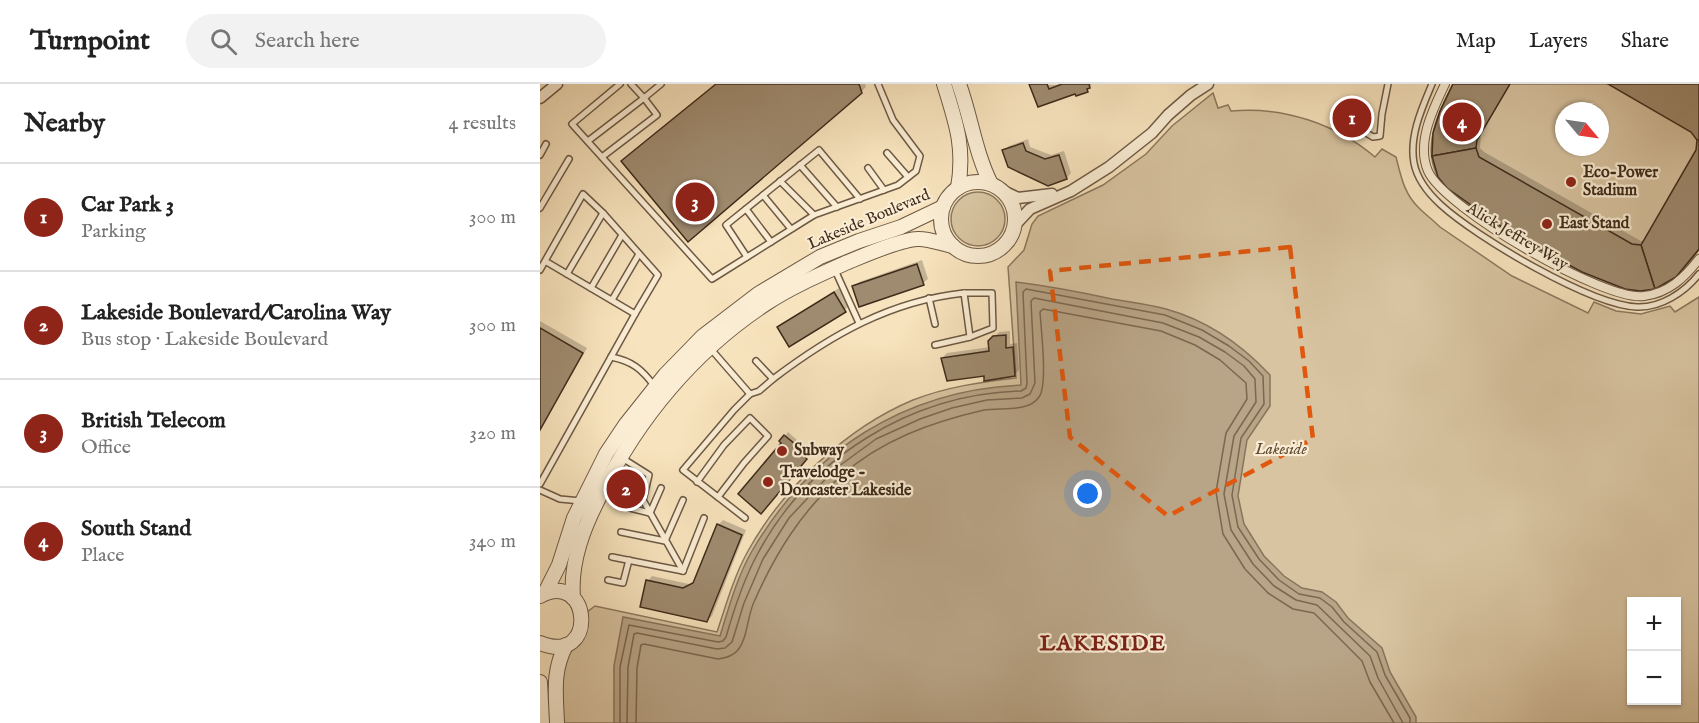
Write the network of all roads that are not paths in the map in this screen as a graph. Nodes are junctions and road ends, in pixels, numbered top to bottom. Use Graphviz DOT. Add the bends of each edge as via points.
graph roads {
  1 [pos="557,84"];
  2 [pos="620,84"];
  3 [pos="631,84"];
  4 [pos="661,84"];
  5 [pos="878,84"];
  6 [pos="944,84"];
  7 [pos="1208,84"];
  8 [pos="1388,84"];
  9 [pos="1432,84"];
  10 [pos="1445,84"];
  11 [pos="961,85"];
  12 [pos="540,98"];
  13 [pos="644,98"];
  14 [pos="1363,131"];
  15 [pos="588,141"];
  16 [pos="546,144"];
  17 [pos="886,153"];
  18 [pos="540,155"];
  19 [pos="602,157"];
  20 [pos="568,159"];
  21 [pos="801,165"];
  22 [pos="868,168"];
  23 [pos="908,177"];
  24 [pos="780,182"];
  25 [pos="996,187"];
  26 [pos="958,188"];
  27 [pos="884,190"];
  28 [pos="1071,190"];
  29 [pos="763,195"];
  30 [pos="860,199"];
  31 [pos="837,207"];
  32 [pos="943,207"];
  33 [pos="540,208"];
  34 [pos="746,209"];
  35 [pos="603,213"];
  36 [pos="814,215"];
  37 [pos="1015,225"];
  38 [pos="791,229"];
  39 [pos="622,235"];
  40 [pos="771,242"];
  41 [pos="952,246"];
  42 [pos="639,254"];
  43 [pos="747,257"];
  44 [pos="1699,259"];
  45 [pos="545,261"];
  46 [pos="835,268"];
  47 [pos="540,270"];
  48 [pos="567,274"];
  49 [pos="1699,274"];
  50 [pos="591,288"];
  51 [pos="964,293"];
  52 [pos="929,298"];
  53 [pos="612,300"];
  54 [pos="635,314"];
  55 [pos="859,323"];
  56 [pos="935,324"];
  57 [pos="970,337"];
  58 [pos="935,345"];
  59 [pos="710,348"];
  60 [pos="611,357"];
  61 [pos="756,361"];
  62 [pos="773,379"];
  63 [pos="655,387"];
  64 [pos="750,394"];
  65 [pos="621,457"];
  66 [pos="698,482"];
  67 [pos="540,483"];
  68 [pos="661,488"];
  69 [pos="540,490"];
  70 [pos="718,497"];
  71 [pos="683,500"];
  72 [pos="583,501"];
  73 [pos="630,508"];
  74 [pos="650,513"];
  75 [pos="704,518"];
  76 [pos="745,518"];
  77 [pos="621,532"];
  78 [pos="665,541"];
  79 [pos="612,557"];
  80 [pos="629,561"];
  81 [pos="682,572"];
  82 [pos="608,580"];
  83 [pos="543,594"];
  84 [pos="573,598"];
  85 [pos="540,643"];
  86 [pos="566,645"];
  87 [pos="540,682"];
  88 [pos="540,691"];
  89 [pos="542,723"];
  90 [pos="557,723"];
  1 -- 12 [label="street"];
  2 -- 15 [label="lane" via="572,124"];
  3 -- 13 [label="lane"];
  4 -- 13 [label="lane"];
  5 -- 23 [label="lane" via="893,120 920,156 916,171"];
  6 -- 26 [label="street" via="961,141"];
  7 -- 28 [label="street" via="1168,115 1134,149"];
  8 -- 14 [label="lane" via="1380,136"];
  9 -- 49 [label="lane, Alick Jeffrey Way" via="1414,136 1414,163 1423,185 1440,204 1473,229 1562,280 1625,306 1659,304 1678,295"];
  10 -- 44 [label="street" via="1425,140 1427,170 1447,195 1486,224 1559,266 1630,296 1652,294 1676,285"];
  11 -- 25 [label="street" via="981,164"];
  13 -- 15 [label="lane"];
  13 -- 19 [label="lane" via="657,115"];
  15 -- 19 [label="lane"];
  16 -- 18 [label="lane"];
  17 -- 23 [label="lane"];
  19 -- 43 [label="lane" via="712,279"];
  20 -- 33 [label="lane"];
  21 -- 24 [label="lane"];
  21 -- 30 [label="lane" via="819,150"];
  21 -- 31 [label="lane"];
  22 -- 27 [label="lane"];
  23 -- 27 [label="lane"];
  24 -- 29 [label="lane"];
  24 -- 36 [label="lane"];
  25 -- 26 [label="street" via="974,182"];
  25 -- 28 [label="street" via="1018,198"];
  25 -- 37 [label="street" via="1010,199"];
  26 -- 32 [label="street"];
  27 -- 30 [label="lane"];
  28 -- 37 [label="street" via="1030,209"];
  29 -- 34 [label="lane"];
  29 -- 38 [label="lane"];
  30 -- 31 [label="lane"];
  31 -- 36 [label="lane"];
  32 -- 41 [label="street" via="941,222"];
  32 -- 63 [label="street, Lakeside Boulevard" via="820,257 758,294 703,336"];
  34 -- 40 [label="lane"];
  34 -- 43 [label="lane" via="726,225"];
  35 -- 39 [label="lane"];
  35 -- 45 [label="lane" via="583,194"];
  35 -- 48 [label="lane"];
  36 -- 38 [label="lane"];
  37 -- 41 [label="street" via="1006,244 990,255 967,255"];
  38 -- 40 [label="lane"];
  39 -- 42 [label="lane"];
  39 -- 50 [label="lane"];
  40 -- 43 [label="lane"];
  41 -- 46 [label="street, Lakeside Boulevard" via="917,239 875,250"];
  42 -- 53 [label="lane"];
  42 -- 54 [label="lane" via="658,275"];
  45 -- 47 [label="lane"];
  45 -- 48 [label="lane"];
  46 -- 55 [label="lane"];
  46 -- 59 [label="street, Lakeside Boulevard" via="767,303"];
  48 -- 50 [label="lane"];
  50 -- 53 [label="lane"];
  51 -- 52 [label="lane"];
  51 -- 57 [label="lane"];
  51 -- 57 [label="lane" via="992,293 993,328"];
  52 -- 55 [label="lane"];
  52 -- 56 [label="lane"];
  53 -- 54 [label="lane"];
  54 -- 60 [label="lane"];
  55 -- 62 [label="lane" via="811,350"];
  57 -- 58 [label="lane"];
  59 -- 64 [label="lane"];
  59 -- 65 [label="street, Lakeside Boulevard" via="673,384"];
  60 -- 63 [label="lane" via="633,363"];
  60 -- 67 [label="lane"];
  61 -- 62 [label="lane"];
  62 -- 64 [label="lane"];
  63 -- 72 [label="street, Lakeside Boulevard" via="606,454"];
  64 -- 66 [label="lane" via="682,470"];
  65 -- 74 [label="lane" via="648,475 643,500"];
  65 -- 84 [label="street, Lakeside Boulevard" via="584,532 572,569"];
  66 -- 70 [label="lane"];
  66 -- 70 [label="lane" via="724,445 750,418 768,436"];
  68 -- 74 [label="lane"];
  69 -- 72 [label="lane" via="560,499"];
  70 -- 76 [label="lane"];
  71 -- 78 [label="lane"];
  72 -- 83 [label="street, Lakeside Boulevard" via="559,565"];
  73 -- 74 [label="lane"];
  74 -- 78 [label="lane"];
  75 -- 81 [label="lane"];
  77 -- 78 [label="lane"];
  78 -- 81 [label="lane"];
  79 -- 80 [label="lane"];
  80 -- 81 [label="lane"];
  80 -- 82 [label="lane" via="623,584"];
  83 -- 84 [label="street" via="560,592"];
  84 -- 86 [label="street, Lakeside Boulevard" via="582,616 581,629"];
  85 -- 86 [label="street"];
  86 -- 90 [label="street" via="558,661 555,683"];
  87 -- 88 [label="street"];
  88 -- 89 [label="street"];
}
